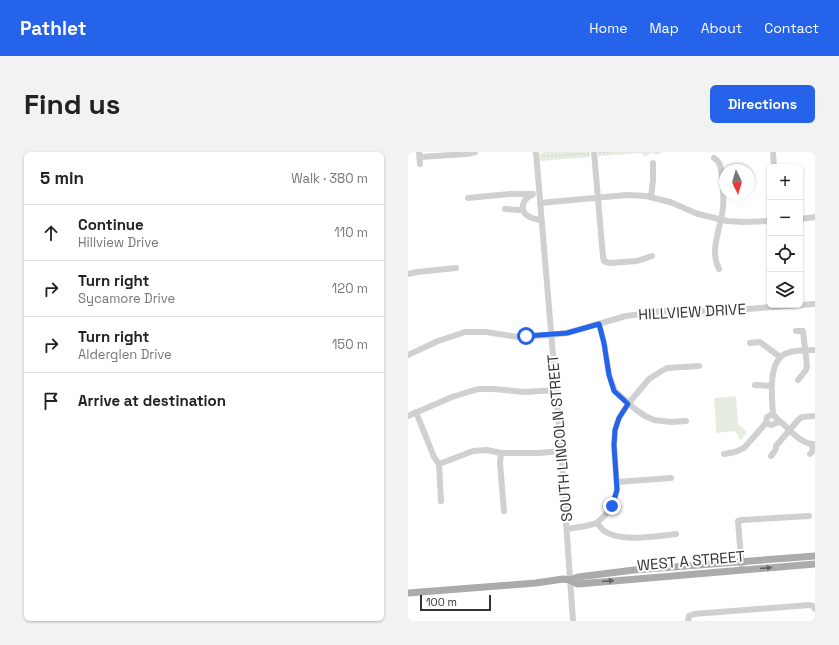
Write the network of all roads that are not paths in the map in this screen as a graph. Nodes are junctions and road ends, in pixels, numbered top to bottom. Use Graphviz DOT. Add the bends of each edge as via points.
graph roads {
  1 [pos="475,152"];
  2 [pos="773,152"];
  3 [pos="594,153"];
  4 [pos="538,154"];
  5 [pos="420,158"];
  6 [pos="714,158"];
  7 [pos="653,163"];
  8 [pos="774,164"];
  9 [pos="536,194"];
  10 [pos="651,197"];
  11 [pos="468,198"];
  12 [pos="598,198"];
  13 [pos="540,203"];
  14 [pos="505,209"];
  15 [pos="523,209"];
  16 [pos="815,218"];
  17 [pos="803,219"];
  18 [pos="541,220"];
  19 [pos="721,220"];
  20 [pos="767,221"];
  21 [pos="652,256"];
  22 [pos="456,268"];
  23 [pos="719,269"];
  24 [pos="408,274"];
  25 [pos="815,304"];
  26 [pos="599,324"];
  27 [pos="796,331"];
  28 [pos="551,335"];
  29 [pos="750,343"];
  30 [pos="815,350"];
  31 [pos="804,351"];
  32 [pos="408,354"];
  33 [pos="780,358"];
  34 [pos="700,366"];
  35 [pos="798,380"];
  36 [pos="755,386"];
  37 [pos="771,386"];
  38 [pos="556,390"];
  39 [pos="628,404"];
  40 [pos="416,412"];
  41 [pos="773,414"];
  42 [pos="408,416"];
  43 [pos="815,416"];
  44 [pos="686,421"];
  45 [pos="779,422"];
  46 [pos="766,423"];
  47 [pos="790,430"];
  48 [pos="814,444"];
  49 [pos="561,451"];
  50 [pos="501,453"];
  51 [pos="724,454"];
  52 [pos="810,454"];
  53 [pos="771,456"];
  54 [pos="439,464"];
  55 [pos="671,478"];
  56 [pos="617,482"];
  57 [pos="441,501"];
  58 [pos="504,511"];
  59 [pos="809,516"];
  60 [pos="597,523"];
  61 [pos="567,529"];
  62 [pos="676,534"];
  63 [pos="815,556"];
  64 [pos="741,562"];
  65 [pos="815,564"];
  66 [pos="742,570"];
  67 [pos="570,580"];
  68 [pos="408,593"];
  69 [pos="815,609"];
  70 [pos="688,618"];
  71 [pos="574,621"];
  1 -- 5 [label="street"];
  2 -- 8 [label="street"];
  3 -- 12 [label="street"];
  4 -- 9 [label="street, SOUTH LINCOLN STREET"];
  6 -- 19 [label="street" via="720,166 723,196"];
  7 -- 10 [label="street"];
  9 -- 11 [label="street"];
  9 -- 13 [label="street, SOUTH LINCOLN STREET"];
  9 -- 15 [label="street" via="525,200"];
  10 -- 12 [label="street" via="627,195"];
  10 -- 19 [label="street"];
  12 -- 13 [label="street"];
  12 -- 21 [label="street" via="604,261 637,261"];
  13 -- 18 [label="street, SOUTH LINCOLN STREET"];
  14 -- 15 [label="street"];
  15 -- 18 [label="street" via="526,215"];
  16 -- 17 [label="street"];
  18 -- 28 [label="street, SOUTH LINCOLN STREET"];
  19 -- 20 [label="street"];
  19 -- 23 [label="street" via="715,250"];
  22 -- 24 [label="street"];
  25 -- 26 [label="street, HILLVIEW DRIVE" via="719,311 661,311 626,316"];
  26 -- 28 [label="street, HILLVIEW DRIVE"];
  26 -- 39 [label="street" via="614,391"];
  27 -- 31 [label="street" via="803,331"];
  28 -- 32 [label="street, HILLVIEW DRIVE" via="518,336 465,332"];
  28 -- 38 [label="street, SOUTH LINCOLN STREET"];
  29 -- 33 [label="street" via="760,342"];
  30 -- 31 [label="street"];
  31 -- 33 [label="street" via="789,352"];
  31 -- 35 [label="street" via="807,366"];
  33 -- 37 [label="street"];
  34 -- 39 [label="street" via="667,368 649,379"];
  36 -- 37 [label="street"];
  37 -- 41 [label="street"];
  38 -- 40 [label="street" via="525,392 478,389"];
  38 -- 49 [label="street, SOUTH LINCOLN STREET"];
  39 -- 44 [label="street" via="654,420"];
  39 -- 56 [label="street" via="615,430"];
  40 -- 42 [label="street"];
  40 -- 54 [label="street"];
  41 -- 45 [label="street"];
  41 -- 46 [label="street" via="768,417"];
  43 -- 47 [label="street" via="802,417"];
  45 -- 46 [label="street" via="771,425"];
  45 -- 47 [label="street"];
  46 -- 51 [label="street" via="744,448"];
  47 -- 48 [label="street" via="805,442"];
  47 -- 53 [label="street"];
  48 -- 52 [label="street"];
  49 -- 50 [label="street"];
  49 -- 61 [label="street, SOUTH LINCOLN STREET"];
  50 -- 54 [label="street" via="473,451"];
  50 -- 58 [label="street"];
  54 -- 57 [label="street"];
  55 -- 56 [label="street"];
  56 -- 60 [label="street" via="612,506"];
  59 -- 64 [label="street" via="738,521"];
  60 -- 61 [label="street"];
  60 -- 62 [label="street" via="604,531 625,538"];
  61 -- 67 [label="street, SOUTH LINCOLN STREET"];
  63 -- 64 [label="main road, WEST A STREET"];
  64 -- 66 [label="street"];
  64 -- 67 [label="main road, WEST A STREET" via="627,571"];
  66 -- 65 [label="main road, WEST A STREET, one-way"];
  67 -- 66 [label="main road, WEST A STREET, one-way" via="578,584"];
  67 -- 68 [label="main road, WEST A STREET"];
  67 -- 71 [label="street, SOUTH LINCOLN STREET"];
  69 -- 70 [label="street" via="810,605 702,614"];
}
